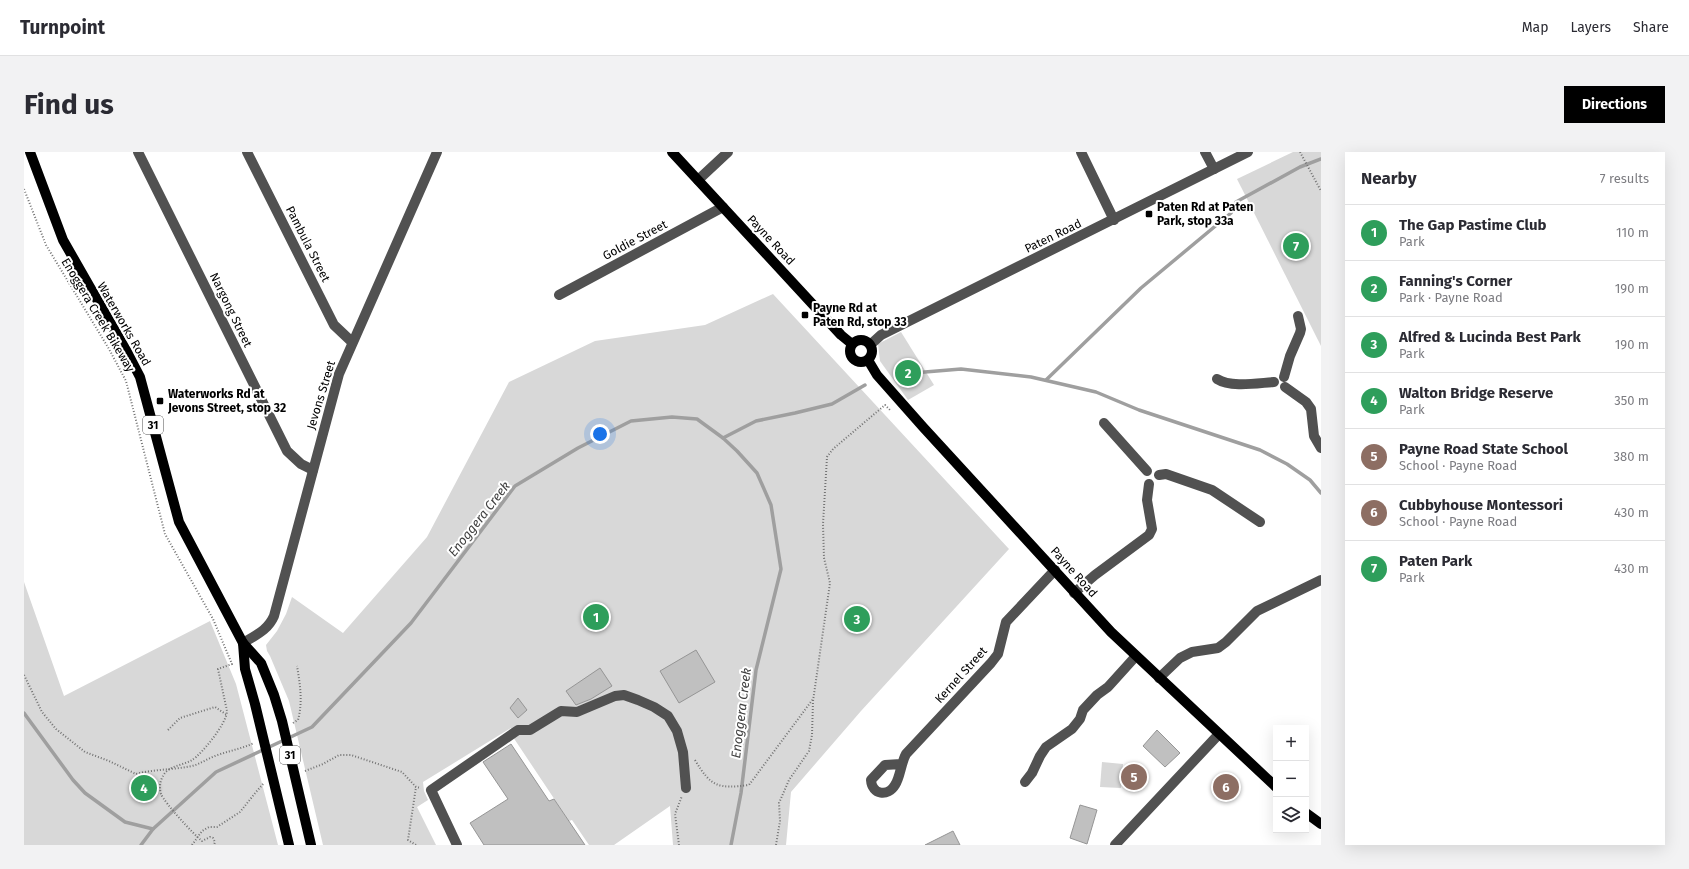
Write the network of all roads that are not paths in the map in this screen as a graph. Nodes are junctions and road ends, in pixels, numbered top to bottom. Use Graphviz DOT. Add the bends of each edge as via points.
graph roads {
  1 [pos="30,152"];
  2 [pos="138,152"];
  3 [pos="247,152"];
  4 [pos="437,152"];
  5 [pos="672,152"];
  6 [pos="728,152"];
  7 [pos="1081,152"];
  8 [pos="1205,152"];
  9 [pos="1248,152"];
  10 [pos="1214,169"];
  11 [pos="698,180"];
  12 [pos="723,207"];
  13 [pos="1114,220"];
  14 [pos="558,295"];
  15 [pos="1298,316"];
  16 [pos="352,342"];
  17 [pos="852,344"];
  18 [pos="870,345"];
  19 [pos="868,360"];
  20 [pos="1217,379"];
  21 [pos="1284,382"];
  22 [pos="1104,422"];
  23 [pos="1321,448"];
  24 [pos="313,470"];
  25 [pos="1147,471"];
  26 [pos="1159,475"];
  27 [pos="1149,484"];
  28 [pos="1260,522"];
  29 [pos="1055,570"];
  30 [pos="1320,583"];
  31 [pos="1074,593"];
  32 [pos="243,643"];
  33 [pos="1136,656"];
  34 [pos="1159,678"];
  35 [pos="1219,734"];
  36 [pos="901,764"];
  37 [pos="1025,782"];
  38 [pos="1273,784"];
  39 [pos="686,788"];
  40 [pos="1309,815"];
  41 [pos="1321,824"];
  42 [pos="289,845"];
  43 [pos="311,845"];
  44 [pos="457,845"];
  45 [pos="1115,845"];
  1 -- 32 [label="main road, Waterworks Road / 31" via="62,240 140,377 179,522"];
  2 -- 24 [label="street, Nargong Street" via="287,451 301,464"];
  3 -- 16 [label="street, Pambula Street" via="334,325"];
  4 -- 16 [label="street, Jevons Street"];
  5 -- 11 [label="main road, Payne Road"];
  6 -- 11 [label="street"];
  7 -- 13 [label="street"];
  8 -- 10 [label="street"];
  9 -- 10 [label="street, Paten Road"];
  10 -- 13 [label="street, Paten Road"];
  11 -- 12 [label="main road, Payne Road"];
  12 -- 14 [label="street, Goldie Street"];
  12 -- 17 [label="main road, Payne Road"];
  13 -- 18 [label="street, Paten Road" via="881,335"];
  15 -- 21 [label="street" via="1301,329 1290,356"];
  16 -- 24 [label="street, Jevons Street" via="339,374"];
  17 -- 18 [label="main road" via="861,340"];
  17 -- 19 [label="main road" via="852,358 858,362"];
  18 -- 19 [label="main road" via="872,352"];
  19 -- 29 [label="main road, Payne Road" via="877,375 901,402"];
  20 -- 21 [label="street" via="1222,382 1245,384 1274,382 1278,376"];
  21 -- 23 [label="street" via="1311,409 1314,436"];
  22 -- 25 [label="street"];
  24 -- 32 [label="street, Jevons Street" via="272,622 263,631"];
  25 -- 26 [label="street" via="1154,469"];
  25 -- 27 [label="street" via="1144,478"];
  26 -- 27 [label="street" via="1158,482"];
  26 -- 28 [label="street" via="1166,474 1212,490"];
  27 -- 31 [label="street" via="1147,500 1152,529 1149,535"];
  29 -- 31 [label="main road, Payne Road"];
  29 -- 36 [label="street, Kernel Street" via="1006,622 998,654 991,664 906,754"];
  30 -- 34 [label="street" via="1257,611 1218,648 1192,652 1180,658"];
  31 -- 33 [label="main road, Payne Road"];
  32 -- 42 [label="main road, Waterworks Road / 31" via="245,669"];
  32 -- 43 [label="main road, Waterworks Road / 31" via="261,663 277,704"];
  33 -- 34 [label="main road, Payne Road"];
  33 -- 37 [label="street" via="1088,705 1077,724 1046,747"];
  34 -- 35 [label="main road, Payne Road"];
  35 -- 38 [label="main road, Payne Road"];
  35 -- 45 [label="street"];
  39 -- 44 [label="street" via="683,752 678,731 668,716 638,700 624,695 615,696 577,712 560,712 530,730 518,730 431,790"];
  40 -- 41 [label="main road"];
}
